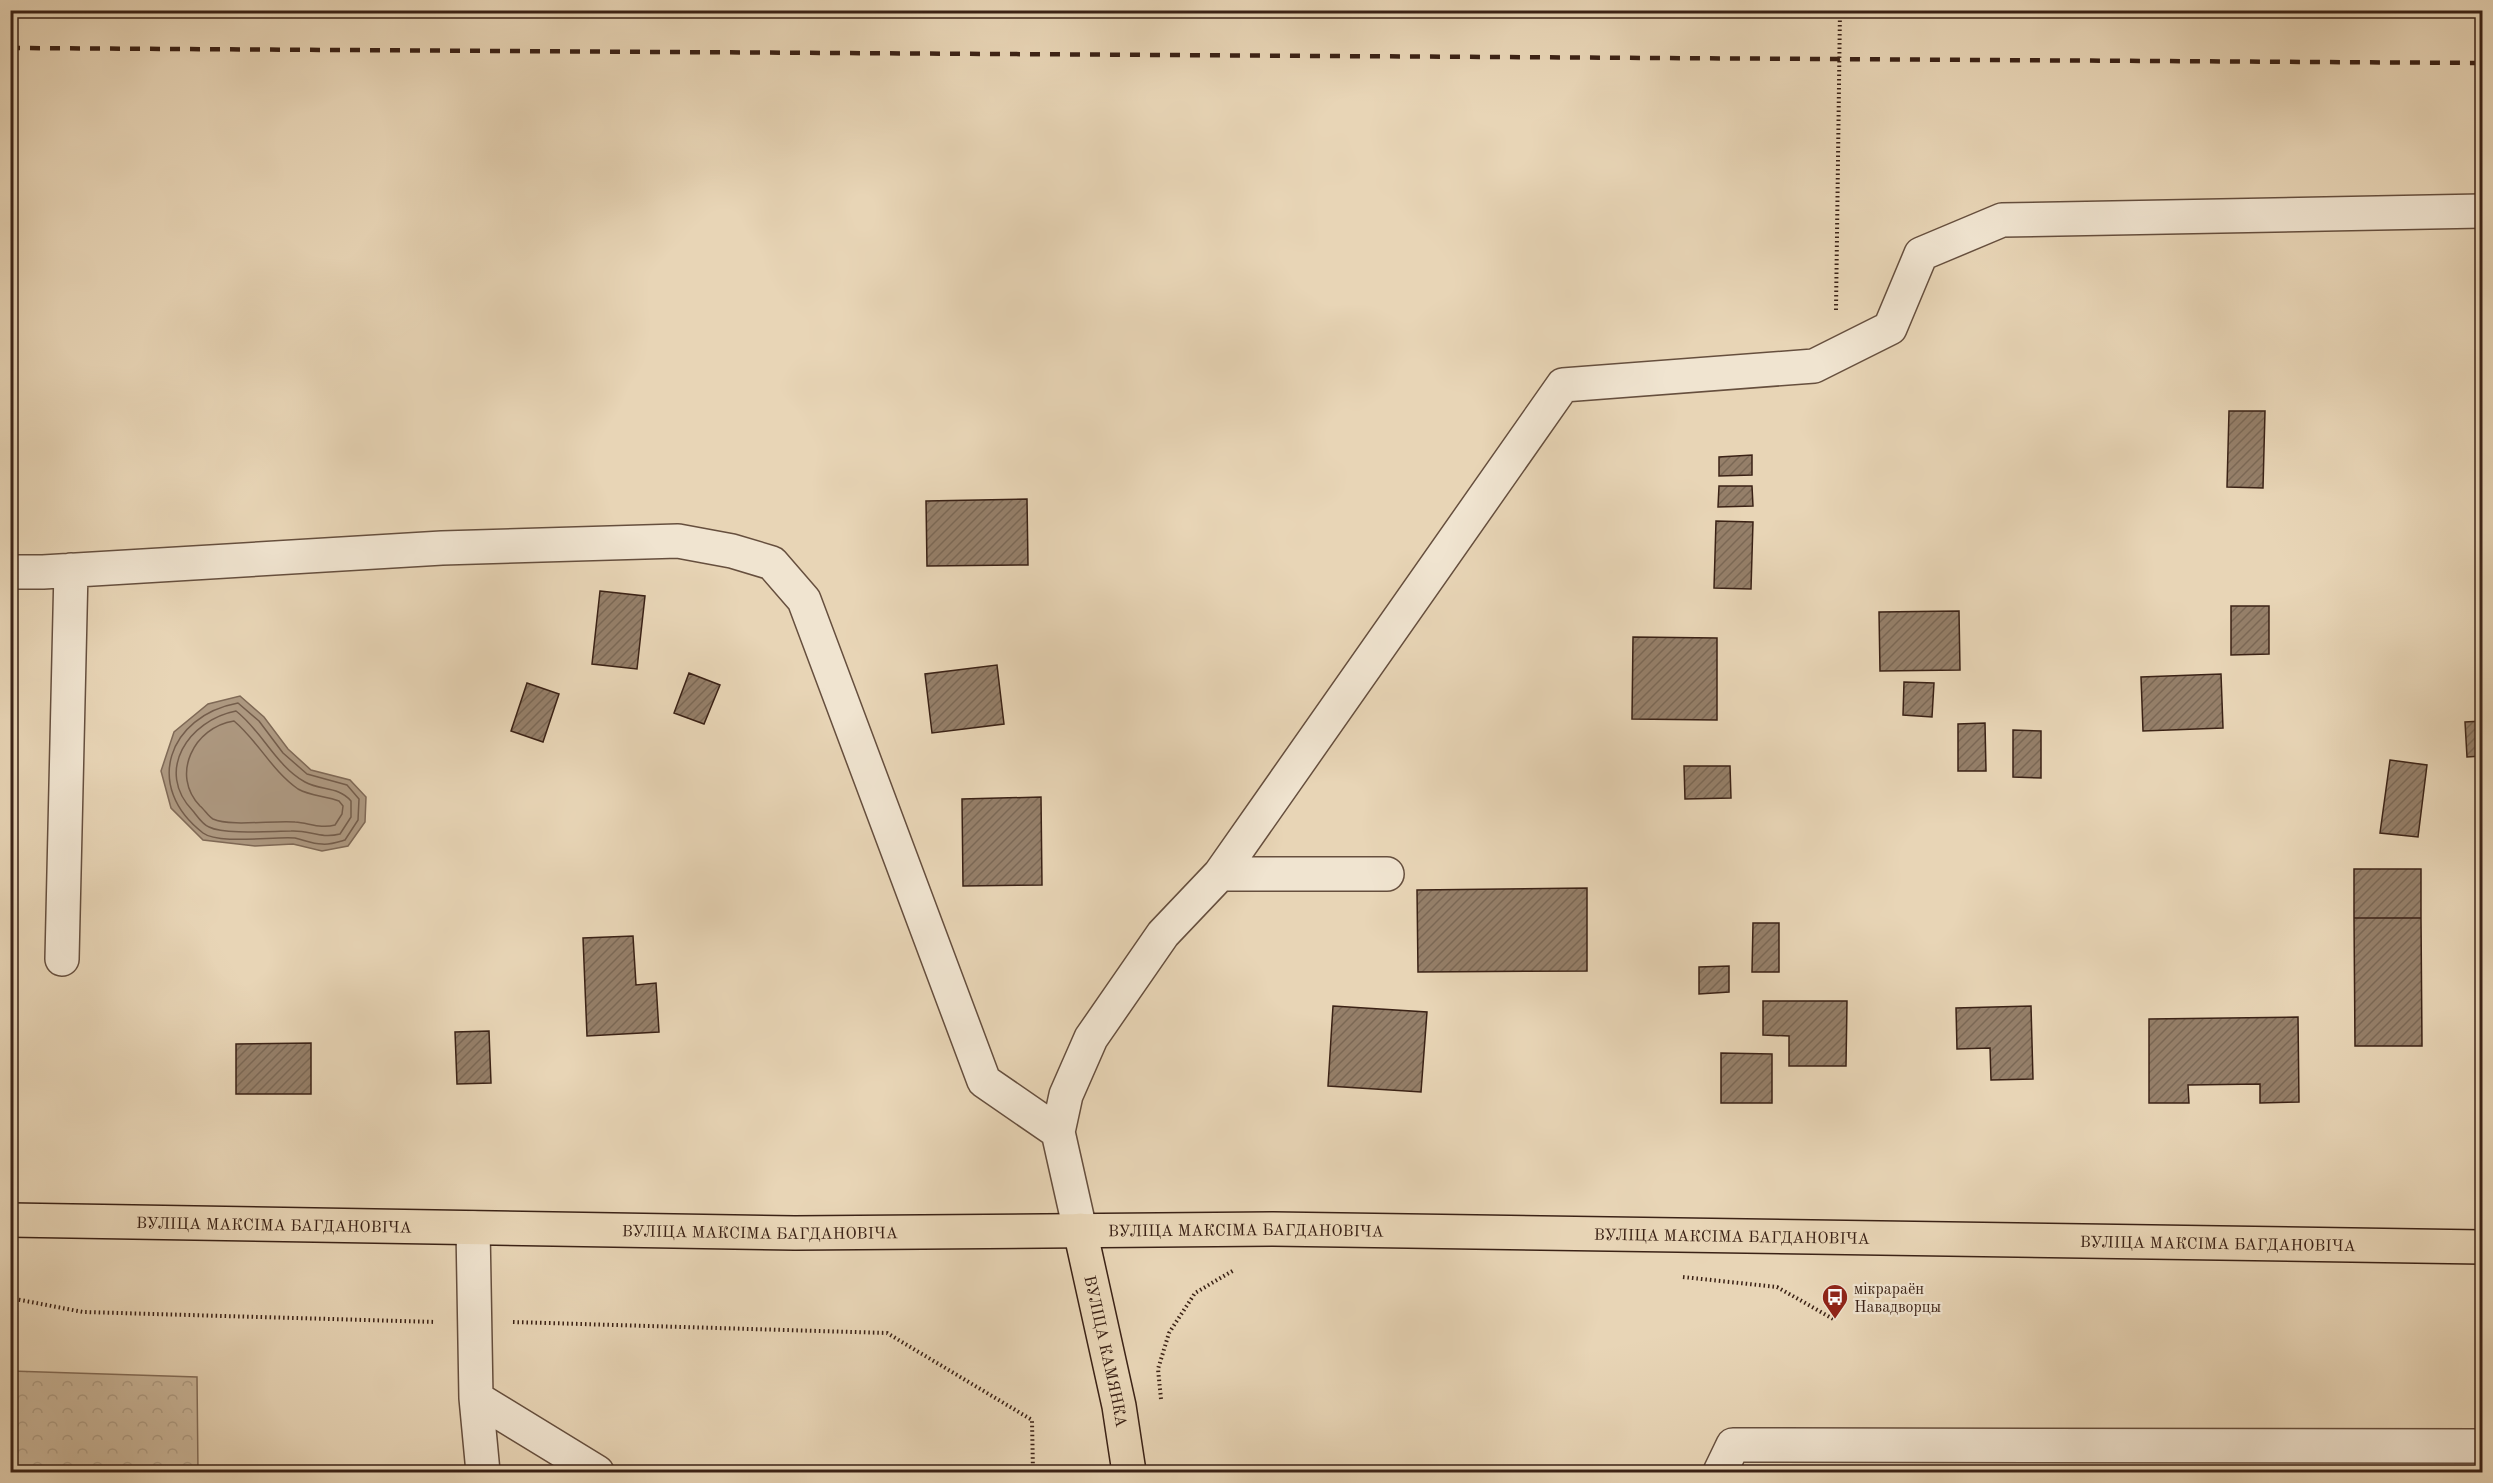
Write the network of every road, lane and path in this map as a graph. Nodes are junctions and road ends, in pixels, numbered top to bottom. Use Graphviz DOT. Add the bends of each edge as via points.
graph roads {
  1 [pos="1840,10"];
  2 [pos="2482,211"];
  3 [pos="1836,356"];
  4 [pos="71,570"];
  5 [pos="10,572"];
  6 [pos="1220,874"];
  7 [pos="1387,874"];
  8 [pos="62,959"];
  9 [pos="1058,1132"];
  10 [pos="10,1220"];
  11 [pos="473,1228"];
  12 [pos="1080,1230"];
  13 [pos="2482,1247"];
  14 [pos="1239,1267"];
  15 [pos="1673,1276"];
  16 [pos="10,1298"];
  17 [pos="1835,1320"];
  18 [pos="474,1324"];
  19 [pos="476,1398"];
  20 [pos="1161,1399"];
  21 [pos="2482,1446"];
  22 [pos="1726,1459"];
  23 [pos="488,1470"];
  24 [pos="597,1473"];
  25 [pos="1033,1473"];
  26 [pos="1129,1473"];
  1 -- 3 [label="path"];
  2 -- 3 [label="street" via="2002,220 1921,254 1890,328"];
  3 -- 6 [label="street" via="1814,366 1563,385"];
  4 -- 5 [label="street"];
  4 -- 8 [label="street"];
  4 -- 9 [label="street" via="442,548 678,541 732,550 771,563 804,600 984,1081"];
  6 -- 7 [label="street"];
  6 -- 9 [label="street" via="1163,934 1091,1038 1066,1095"];
  9 -- 12 [label="street"];
  10 -- 11 [label="main road, ВУЛІЦА МАКСІМА БАГДАНОВІЧА"];
  11 -- 12 [label="main road, ВУЛІЦА МАКСІМА БАГДАНОВІЧА" via="795,1233"];
  11 -- 18 [label="street"];
  12 -- 13 [label="main road, ВУЛІЦА МАКСІМА БАГДАНОВІЧА" via="1273,1229"];
  12 -- 26 [label="main road, ВУЛІЦА КАМЯНКА" via="1119,1406"];
  14 -- 20 [label="path" via="1196,1293 1168,1333 1158,1369"];
  15 -- 17 [label="path" via="1777,1287"];
  16 -- 18 [label="path" via="83,1312"];
  18 -- 19 [label="street"];
  18 -- 25 [label="path" via="525,1321 887,1333 1032,1420"];
  19 -- 23 [label="street"];
  19 -- 24 [label="street"];
  21 -- 22 [label="street"];
}
